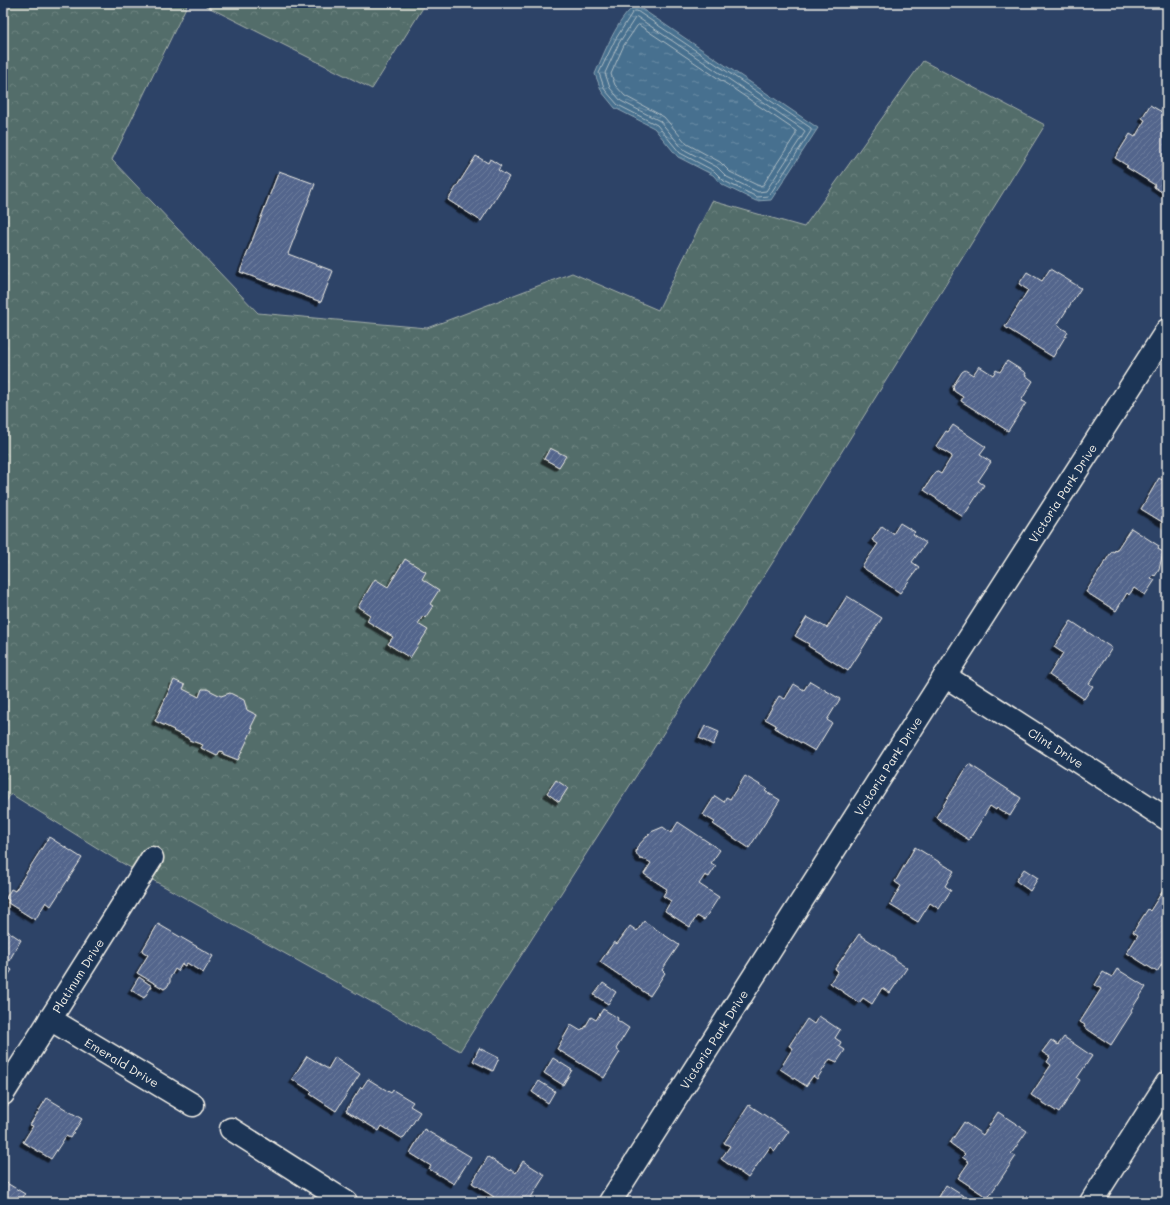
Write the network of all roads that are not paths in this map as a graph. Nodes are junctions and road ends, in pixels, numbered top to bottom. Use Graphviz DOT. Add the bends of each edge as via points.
graph roads {
  1 [pos="1167,330"];
  2 [pos="945,676"];
  3 [pos="1167,818"];
  4 [pos="152,858"];
  5 [pos="50,1019"];
  6 [pos="1167,1083"];
  7 [pos="3,1094"];
  8 [pos="193,1106"];
  9 [pos="231,1129"];
  10 [pos="346,1202"];
  11 [pos="610,1202"];
  12 [pos="1091,1202"];
  1 -- 2 [label="street, Victoria Park Drive"];
  2 -- 3 [label="street, Clint Drive"];
  2 -- 11 [label="street, Victoria Park Drive"];
  4 -- 5 [label="street, Platinum Drive"];
  5 -- 7 [label="street, Platinum Drive"];
  5 -- 8 [label="street, Emerald Drive"];
  6 -- 12 [label="street"];
  9 -- 10 [label="street"];
}
